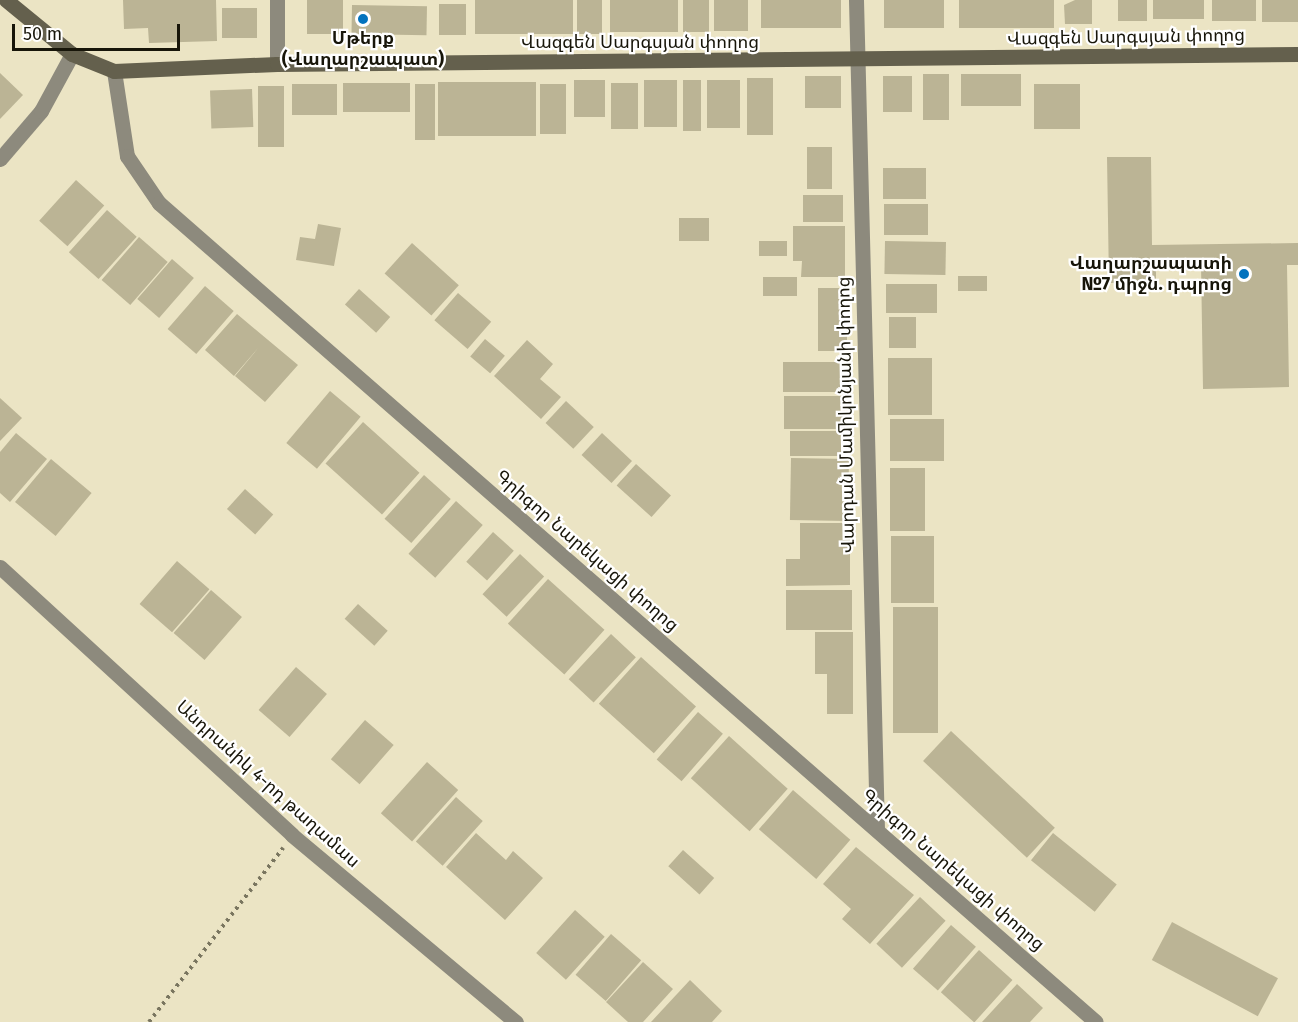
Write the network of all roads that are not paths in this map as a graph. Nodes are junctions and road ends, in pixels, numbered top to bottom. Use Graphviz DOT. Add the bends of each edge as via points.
graph roads {
  1 [pos="6,0"];
  2 [pos="277,0"];
  3 [pos="856,0"];
  4 [pos="72,54"];
  5 [pos="1298,54"];
  6 [pos="857,61"];
  7 [pos="277,64"];
  8 [pos="114,71"];
  9 [pos="0,159"];
  10 [pos="0,567"];
  11 [pos="877,830"];
  12 [pos="516,1022"];
  13 [pos="1096,1022"];
  1 -- 4 [label="street, Վազգեն Սարգսյան փողոց"];
  2 -- 7 [label="street"];
  3 -- 6 [label="street, Վարդան Մամիկոնյանի փողոց"];
  4 -- 8 [label="street, Վազգեն Սարգսյան փողոց"];
  4 -- 9 [label="street" via="41,111"];
  5 -- 6 [label="street, Վազգեն Սարգսյան փողոց"];
  6 -- 7 [label="street, Վազգեն Սարգսյան փողոց"];
  6 -- 11 [label="street, Վարդան Մամիկոնյանի փողոց"];
  7 -- 8 [label="street, Վազգեն Սարգսյան փողոց"];
  8 -- 11 [label="street, Գրիգոր Նարեկացի փողոց" via="127,156 159,203"];
  10 -- 12 [label="street, Անդրանիկ 4-րդ թաղամաս" via="292,836"];
  11 -- 13 [label="street, Գրիգոր Նարեկացի փողոց"];
}
